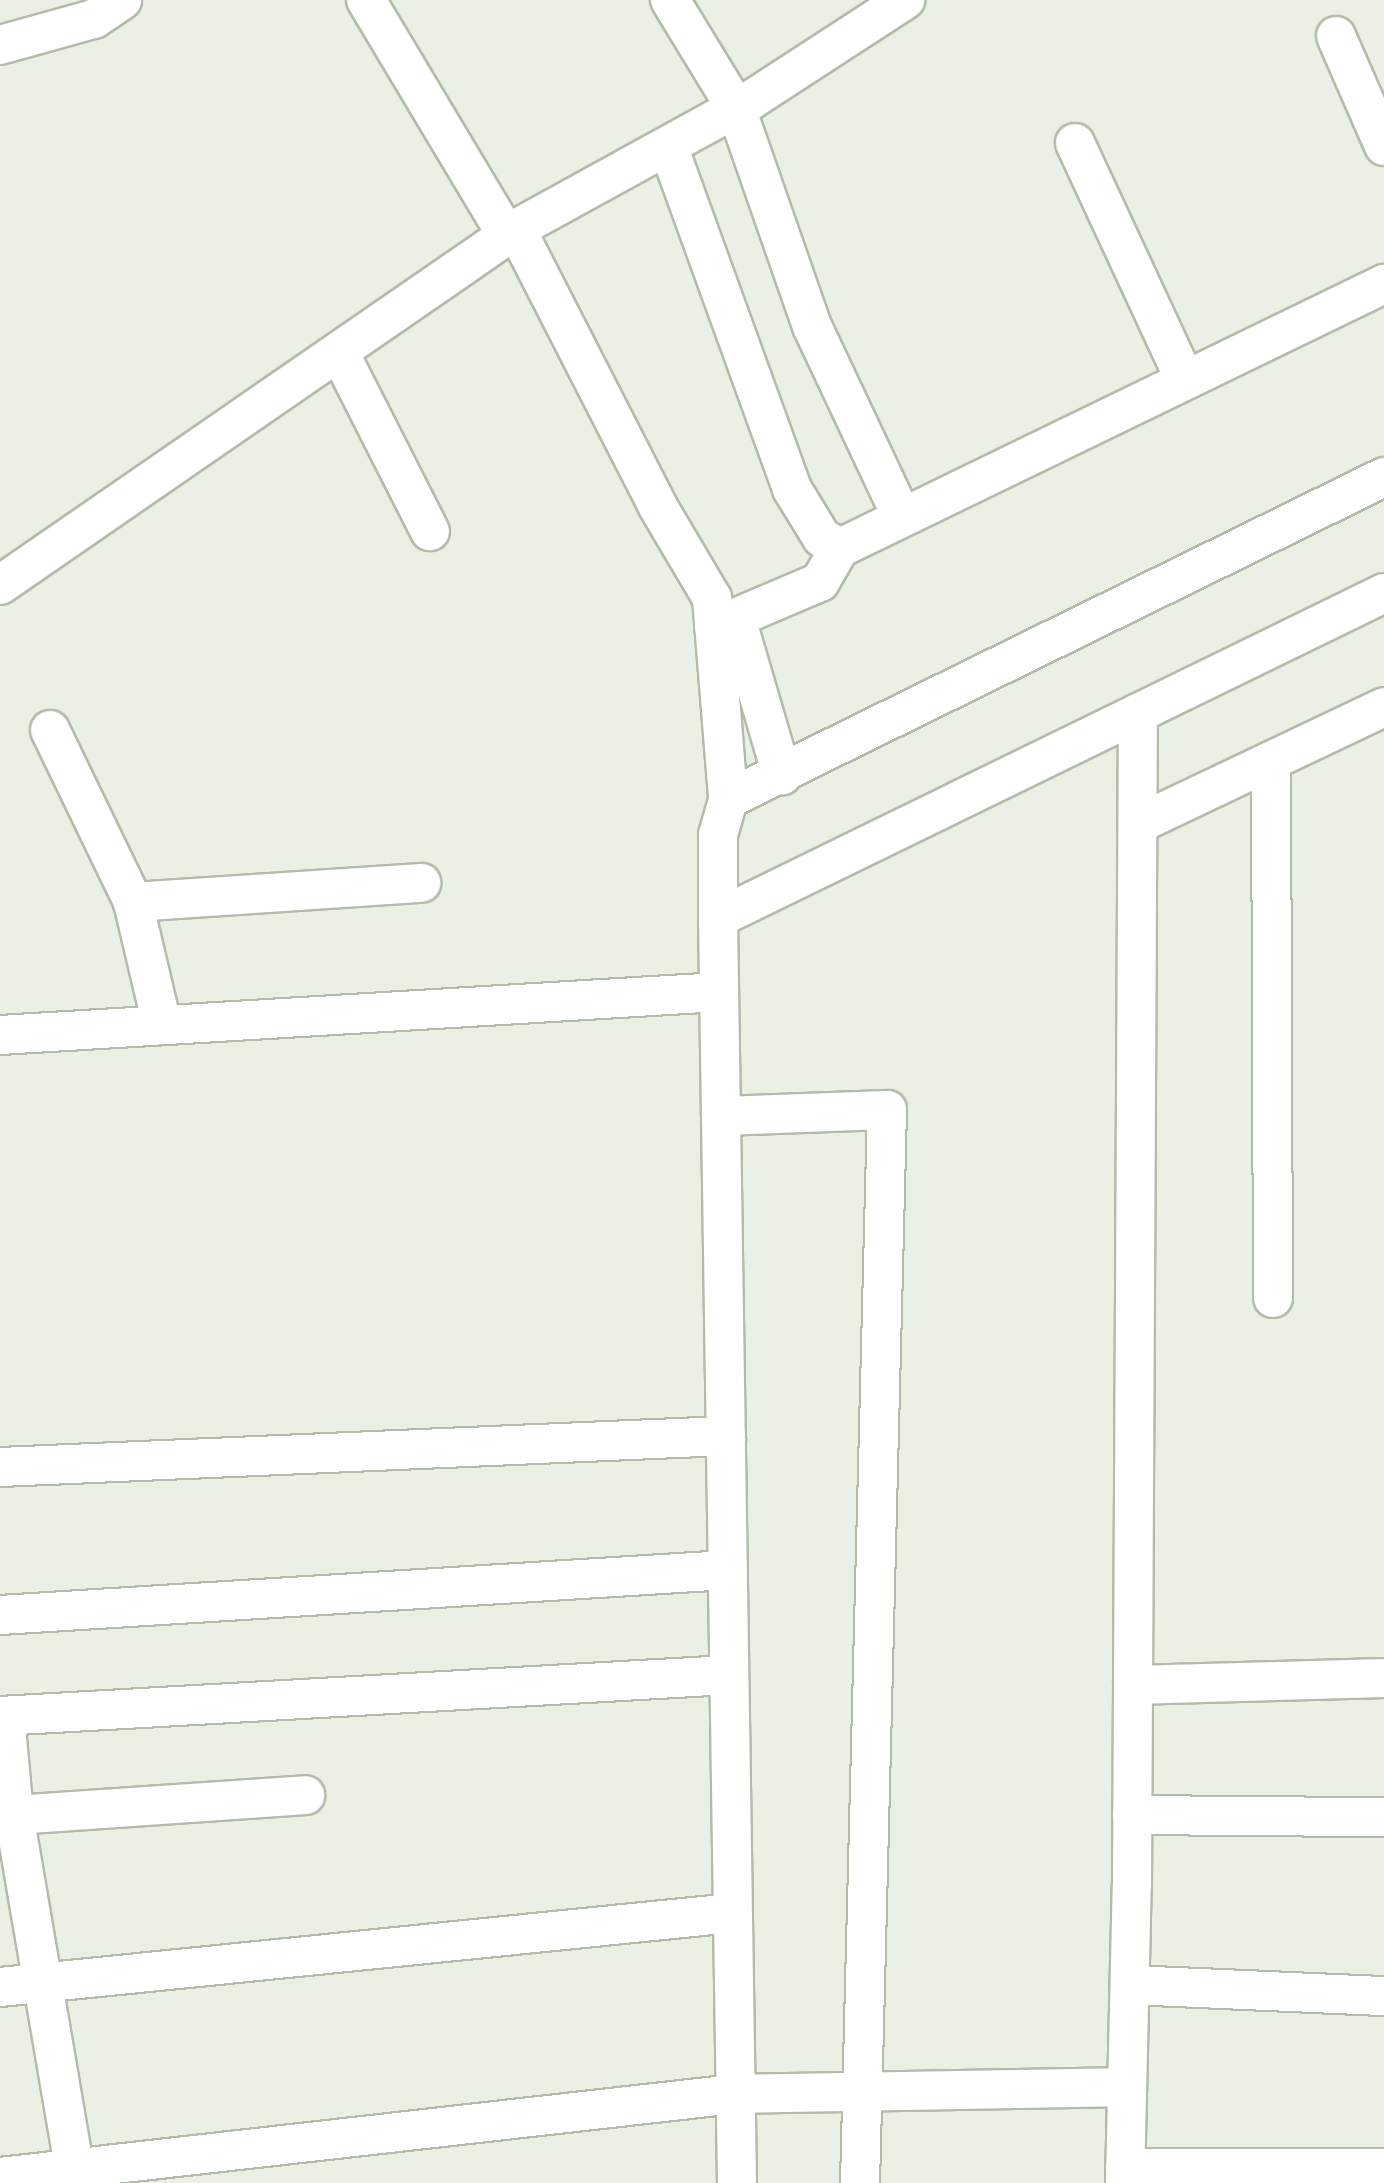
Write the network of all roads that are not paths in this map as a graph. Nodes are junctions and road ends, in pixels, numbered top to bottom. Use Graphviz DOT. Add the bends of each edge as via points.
graph roads {
  1 [pos="122,0"];
  2 [pos="366,0"];
  3 [pos="670,0"];
  4 [pos="905,0"];
  5 [pos="1336,36"];
  6 [pos="0,45"];
  7 [pos="736,108"];
  8 [pos="1075,143"];
  9 [pos="667,146"];
  10 [pos="1384,146"];
  11 [pos="512,232"];
  12 [pos="1384,284"];
  13 [pos="339,352"];
  14 [pos="1185,380"];
  15 [pos="1384,477"];
  16 [pos="902,517"];
  17 [pos="430,531"];
  18 [pos="840,548"];
  19 [pos="0,585"];
  20 [pos="1384,593"];
  21 [pos="725,623"];
  22 [pos="1384,707"];
  23 [pos="1138,713"];
  24 [pos="50,730"];
  25 [pos="1271,761"];
  26 [pos="782,775"];
  27 [pos="728,799"];
  28 [pos="1140,823"];
  29 [pos="421,883"];
  30 [pos="133,902"];
  31 [pos="718,918"];
  32 [pos="719,992"];
  33 [pos="162,1025"];
  34 [pos="0,1035"];
  35 [pos="721,1116"];
  36 [pos="1273,1298"];
  37 [pos="726,1436"];
  38 [pos="0,1467"];
  39 [pos="728,1570"];
  40 [pos="0,1615"];
  41 [pos="729,1675"];
  42 [pos="1384,1678"];
  43 [pos="1133,1685"];
  44 [pos="3,1716"];
  45 [pos="305,1795"];
  46 [pos="7,1815"];
  47 [pos="1132,1815"];
  48 [pos="1384,1817"];
  49 [pos="732,1913"];
  50 [pos="41,1982"];
  51 [pos="1130,1985"];
  52 [pos="0,1987"];
  53 [pos="1384,1996"];
  54 [pos="1127,2087"];
  55 [pos="862,2092"];
  56 [pos="734,2094"];
  57 [pos="1384,2168"];
  58 [pos="75,2175"];
  59 [pos="1125,2176"];
  60 [pos="0,2177"];
  61 [pos="737,2183"];
  62 [pos="860,2183"];
  1 -- 6 [label="street" via="94,19"];
  2 -- 11 [label="street"];
  3 -- 7 [label="street"];
  4 -- 7 [label="street"];
  5 -- 10 [label="street"];
  7 -- 9 [label="street"];
  7 -- 16 [label="street" via="812,326"];
  8 -- 14 [label="street"];
  9 -- 11 [label="street"];
  9 -- 18 [label="street" via="792,489 822,538"];
  11 -- 13 [label="street"];
  11 -- 21 [label="street"];
  12 -- 14 [label="street"];
  13 -- 17 [label="street"];
  13 -- 19 [label="street"];
  14 -- 16 [label="street"];
  15 -- 26 [label="street"];
  16 -- 18 [label="street"];
  18 -- 21 [label="street" via="820,582"];
  20 -- 23 [label="street"];
  21 -- 26 [label="street"];
  21 -- 27 [label="street"];
  22 -- 25 [label="street"];
  23 -- 28 [label="street"];
  23 -- 31 [label="street"];
  24 -- 30 [label="street"];
  25 -- 28 [label="street"];
  25 -- 36 [label="street"];
  26 -- 27 [label="street"];
  27 -- 31 [label="street" via="718,835"];
  28 -- 43 [label="street"];
  29 -- 30 [label="street"];
  30 -- 33 [label="street"];
  31 -- 32 [label="street"];
  32 -- 33 [label="street"];
  32 -- 35 [label="street"];
  33 -- 34 [label="street"];
  35 -- 37 [label="street"];
  35 -- 55 [label="street" via="887,1110"];
  37 -- 38 [label="street"];
  37 -- 39 [label="street"];
  39 -- 40 [label="street"];
  39 -- 41 [label="street"];
  41 -- 44 [label="street"];
  41 -- 49 [label="street"];
  42 -- 43 [label="street"];
  43 -- 47 [label="street"];
  44 -- 46 [label="street"];
  45 -- 46 [label="street"];
  46 -- 50 [label="street"];
  47 -- 48 [label="street"];
  47 -- 51 [label="street"];
  49 -- 50 [label="street"];
  49 -- 56 [label="street"];
  50 -- 52 [label="street"];
  50 -- 58 [label="street"];
  51 -- 53 [label="street"];
  51 -- 54 [label="street"];
  54 -- 55 [label="street"];
  54 -- 59 [label="street"];
  55 -- 56 [label="street"];
  55 -- 62 [label="street"];
  56 -- 58 [label="street"];
  56 -- 61 [label="street"];
  57 -- 59 [label="street"];
  58 -- 60 [label="street"];
}
